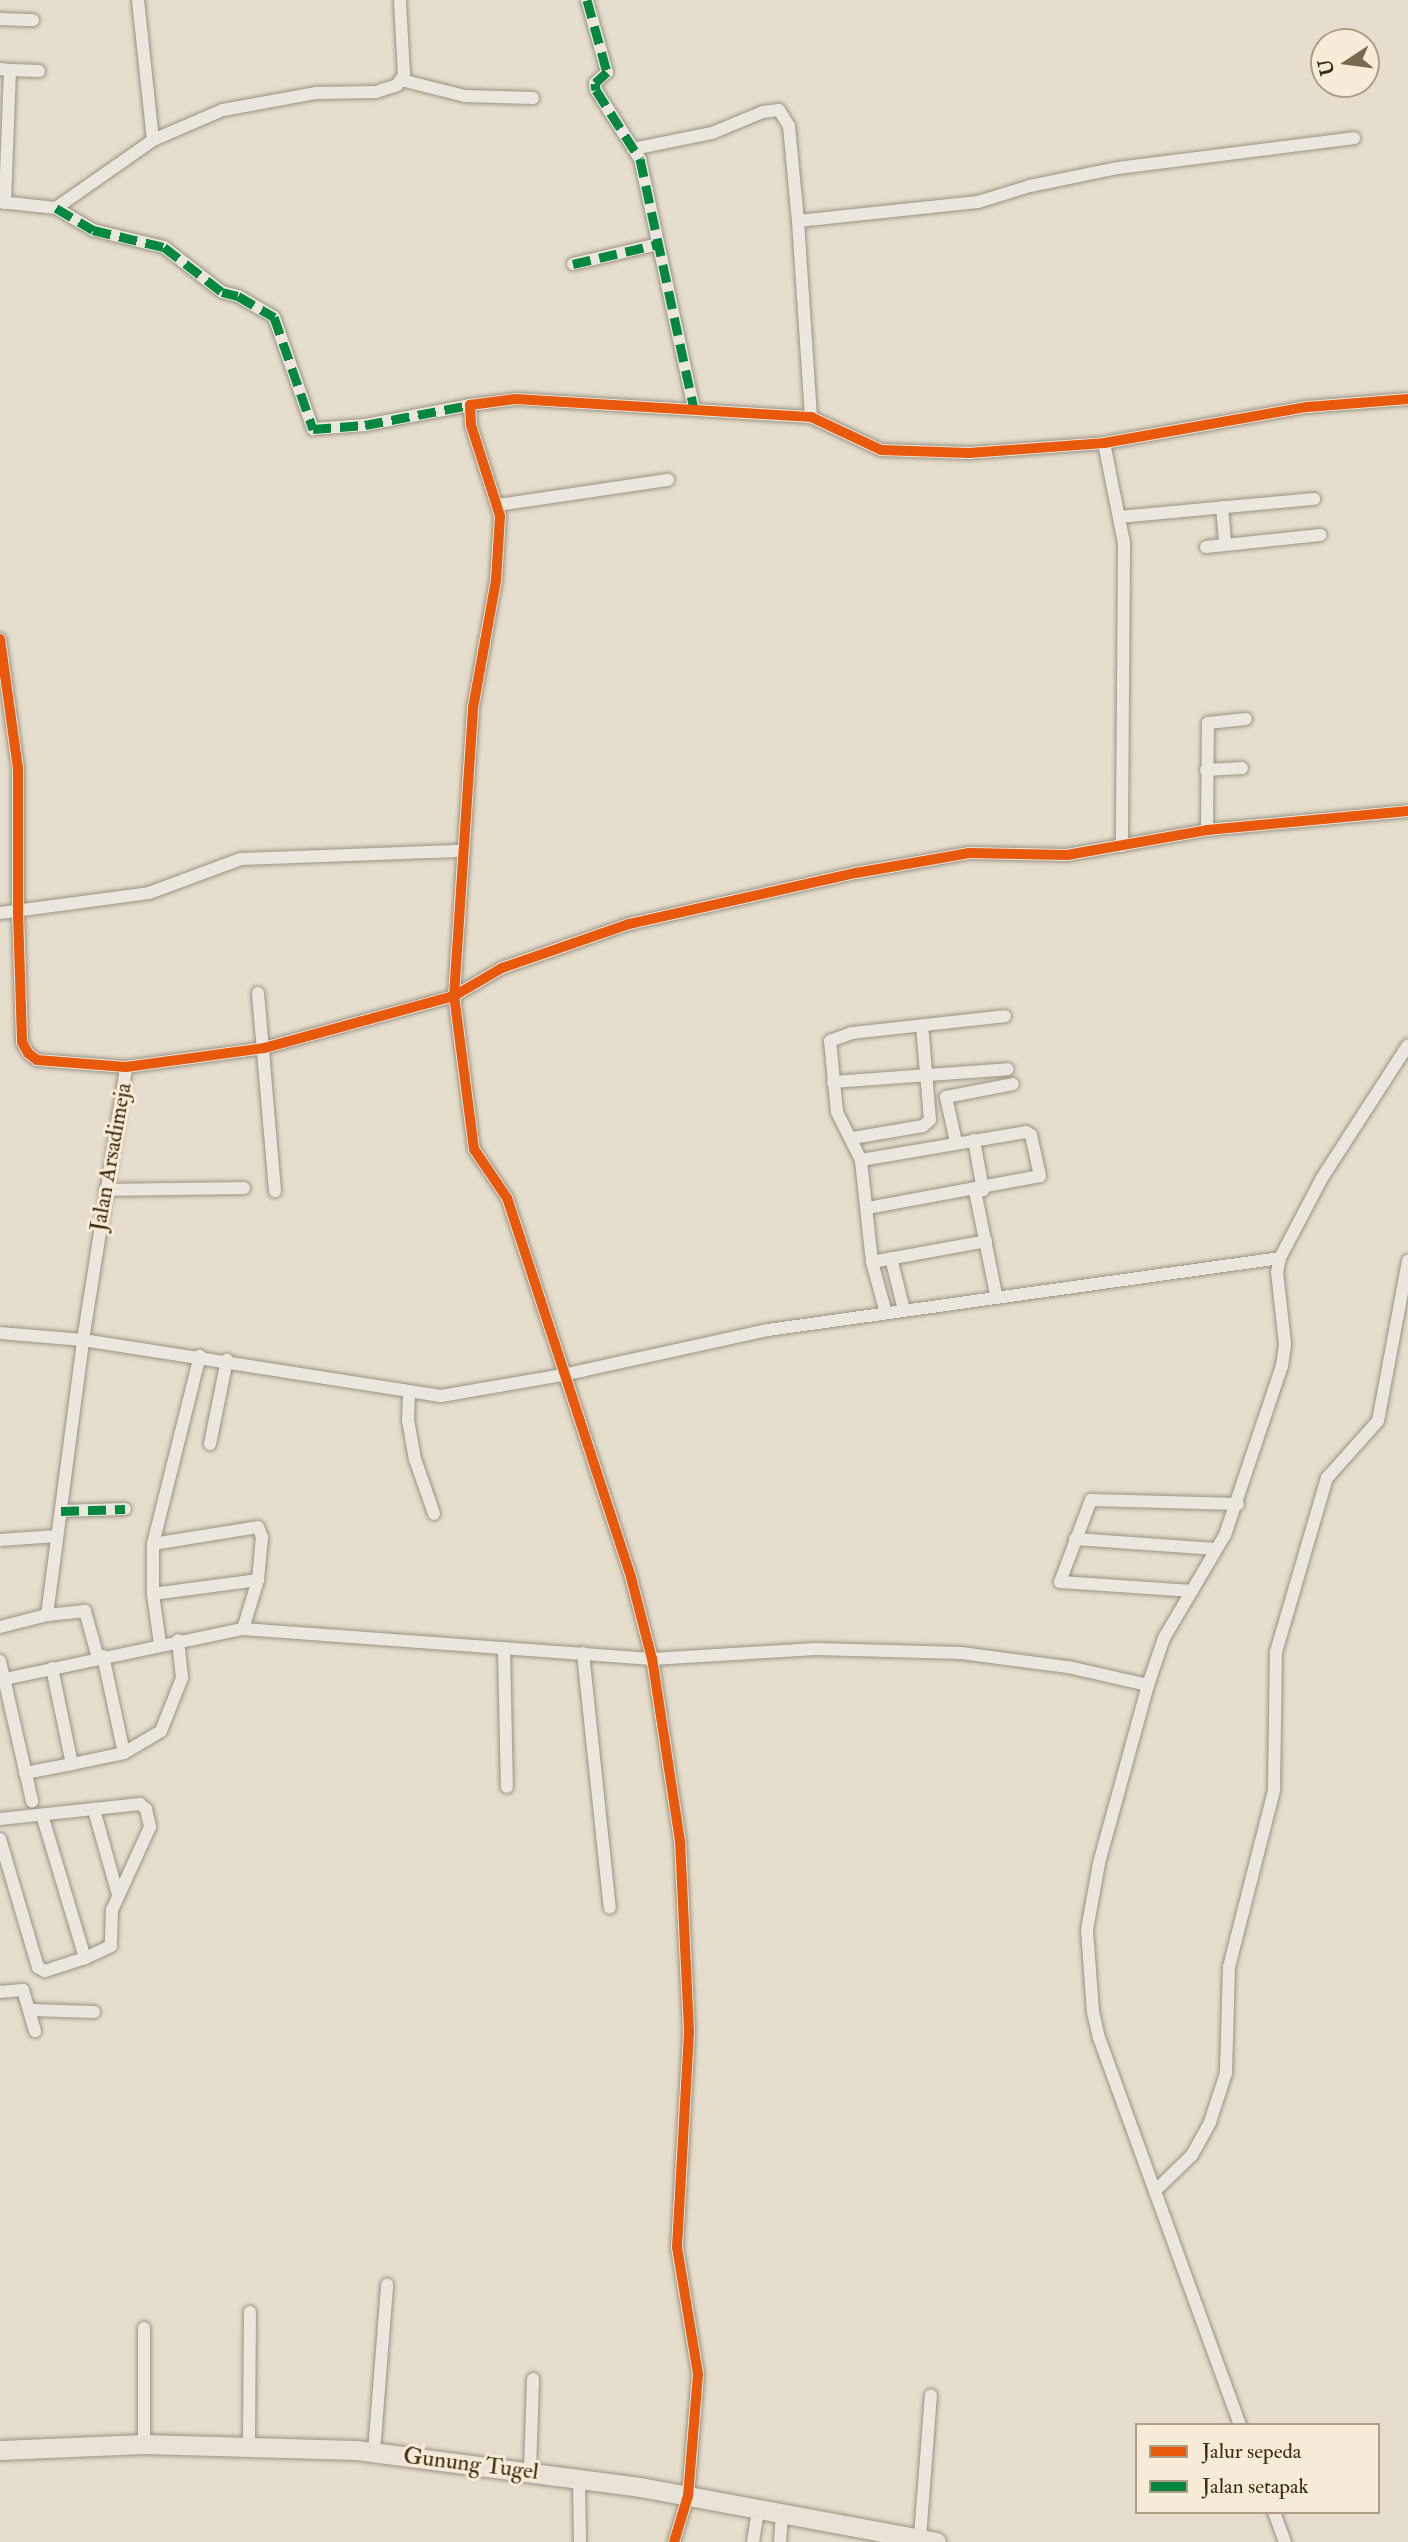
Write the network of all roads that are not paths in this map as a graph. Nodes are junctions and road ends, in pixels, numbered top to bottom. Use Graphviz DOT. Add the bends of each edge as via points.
graph roads {
  1 [pos="138,0"];
  2 [pos="400,0"];
  3 [pos="587,0"];
  4 [pos="0,19"];
  5 [pos="33,20"];
  6 [pos="5,70"];
  7 [pos="39,71"];
  8 [pos="401,80"];
  9 [pos="533,98"];
  10 [pos="1354,138"];
  11 [pos="153,140"];
  12 [pos="631,147"];
  13 [pos="3,203"];
  14 [pos="56,208"];
  15 [pos="798,221"];
  16 [pos="658,244"];
  17 [pos="573,264"];
  18 [pos="1408,400"];
  19 [pos="470,405"];
  20 [pos="694,409"];
  21 [pos="811,416"];
  22 [pos="1104,443"];
  23 [pos="668,480"];
  24 [pos="1314,499"];
  25 [pos="498,505"];
  26 [pos="1222,507"];
  27 [pos="1119,517"];
  28 [pos="1320,534"];
  29 [pos="1225,545"];
  30 [pos="1206,547"];
  31 [pos="0,639"];
  32 [pos="1246,719"];
  33 [pos="1242,768"];
  34 [pos="1206,770"];
  35 [pos="1408,811"];
  36 [pos="1207,830"];
  37 [pos="1122,846"];
  38 [pos="464,851"];
  39 [pos="0,913"];
  40 [pos="18,913"];
  41 [pos="258,993"];
  42 [pos="454,996"];
  43 [pos="1005,1016"];
  44 [pos="922,1025"];
  45 [pos="1408,1045"];
  46 [pos="264,1048"];
  47 [pos="126,1067"];
  48 [pos="1008,1069"];
  49 [pos="928,1075"];
  50 [pos="833,1082"];
  51 [pos="1013,1084"];
  52 [pos="853,1138"];
  53 [pos="974,1140"];
  54 [pos="956,1142"];
  55 [pos="861,1160"];
  56 [pos="244,1188"];
  57 [pos="979,1190"];
  58 [pos="105,1191"];
  59 [pos="275,1191"];
  60 [pos="867,1208"];
  61 [pos="986,1241"];
  62 [pos="891,1258"];
  63 [pos="1280,1258"];
  64 [pos="1408,1261"];
  65 [pos="873,1262"];
  66 [pos="996,1294"];
  67 [pos="904,1310"];
  68 [pos="886,1313"];
  69 [pos="0,1333"];
  70 [pos="83,1340"];
  71 [pos="200,1356"];
  72 [pos="227,1360"];
  73 [pos="563,1375"];
  74 [pos="409,1393"];
  75 [pos="210,1444"];
  76 [pos="1238,1504"];
  77 [pos="125,1509"];
  78 [pos="61,1511"];
  79 [pos="434,1514"];
  80 [pos="57,1536"];
  81 [pos="1074,1539"];
  82 [pos="0,1540"];
  83 [pos="153,1544"];
  84 [pos="1216,1549"];
  85 [pos="258,1580"];
  86 [pos="1192,1591"];
  87 [pos="153,1594"];
  88 [pos="47,1615"];
  89 [pos="0,1627"];
  90 [pos="243,1629"];
  91 [pos="178,1640"];
  92 [pos="160,1644"];
  93 [pos="504,1648"];
  94 [pos="583,1653"];
  95 [pos="101,1657"];
  96 [pos="652,1658"];
  97 [pos="0,1661"];
  98 [pos="52,1668"];
  99 [pos="2,1679"];
  100 [pos="1147,1685"];
  101 [pos="124,1753"];
  102 [pos="72,1764"];
  103 [pos="25,1773"];
  104 [pos="507,1787"];
  105 [pos="32,1801"];
  106 [pos="94,1810"];
  107 [pos="42,1815"];
  108 [pos="0,1819"];
  109 [pos="0,1839"];
  110 [pos="118,1895"];
  111 [pos="610,1908"];
  112 [pos="85,1958"];
  113 [pos="0,1992"];
  114 [pos="31,2010"];
  115 [pos="94,2012"];
  116 [pos="35,2031"];
  117 [pos="1157,2189"];
  118 [pos="387,2285"];
  119 [pos="250,2312"];
  120 [pos="144,2328"];
  121 [pos="533,2379"];
  122 [pos="931,2395"];
  123 [pos="1239,2423"];
  124 [pos="144,2444"];
  125 [pos="249,2446"];
  126 [pos="0,2450"];
  127 [pos="374,2452"];
  128 [pos="530,2471"];
  129 [pos="579,2479"];
  130 [pos="688,2496"];
  131 [pos="758,2509"];
  132 [pos="782,2513"];
  133 [pos="1275,2514"];
  134 [pos="928,2540"];
  135 [pos="580,2542"];
  136 [pos="674,2542"];
  137 [pos="753,2542"];
  138 [pos="780,2542"];
  139 [pos="1285,2542"];
  1 -- 11 [label="street"];
  2 -- 8 [label="street"];
  3 -- 12 [label="street" via="607,72 596,83 596,90"];
  4 -- 5 [label="street"];
  6 -- 7 [label="street"];
  6 -- 13 [label="street"];
  8 -- 9 [label="street" via="465,96"];
  8 -- 11 [label="street" via="376,92 316,93 223,110"];
  10 -- 15 [label="street" via="1118,168 978,202"];
  11 -- 14 [label="street"];
  12 -- 15 [label="street" via="712,133 779,110 789,126"];
  12 -- 16 [label="street" via="640,159"];
  13 -- 14 [label="street"];
  14 -- 19 [label="street" via="93,230 164,247 222,292 239,296 274,317 313,429 365,425"];
  15 -- 21 [label="street"];
  16 -- 17 [label="street"];
  16 -- 20 [label="street"];
  18 -- 22 [label="street" via="1307,407"];
  19 -- 20 [label="street" via="516,399"];
  19 -- 25 [label="street" via="471,425"];
  20 -- 21 [label="street"];
  21 -- 22 [label="street" via="881,450 904,454"];
  22 -- 27 [label="street"];
  23 -- 25 [label="street"];
  24 -- 26 [label="street"];
  25 -- 38 [label="street" via="496,580 473,708"];
  26 -- 27 [label="street"];
  26 -- 29 [label="street"];
  27 -- 37 [label="street" via="1124,543"];
  28 -- 29 [label="street"];
  29 -- 30 [label="street"];
  31 -- 40 [label="street, Jalan Arsadimeja" via="18,768"];
  32 -- 34 [label="street" via="1208,723"];
  33 -- 34 [label="street"];
  34 -- 36 [label="street"];
  35 -- 36 [label="street"];
  36 -- 37 [label="street"];
  37 -- 42 [label="street" via="1067,855 969,853 734,899 539,953"];
  38 -- 40 [label="street" via="241,859 149,893"];
  38 -- 42 [label="street"];
  39 -- 40 [label="street"];
  40 -- 47 [label="street, Jalan Arsadimeja" via="22,1042 28,1053 37,1060"];
  41 -- 46 [label="street"];
  42 -- 46 [label="street"];
  42 -- 73 [label="street" via="474,1149 507,1198"];
  43 -- 44 [label="street"];
  44 -- 49 [label="street"];
  44 -- 50 [label="street" via="831,1039"];
  45 -- 63 [label="street" via="1322,1178"];
  46 -- 47 [label="street"];
  46 -- 59 [label="street"];
  47 -- 58 [label="street, Jalan Arsadimeja"];
  48 -- 49 [label="street"];
  49 -- 50 [label="street"];
  49 -- 52 [label="street" via="933,1115 927,1124"];
  50 -- 52 [label="street" via="840,1121"];
  51 -- 54 [label="street" via="947,1097"];
  52 -- 55 [label="street"];
  53 -- 54 [label="street"];
  53 -- 57 [label="street"];
  53 -- 57 [label="street" via="1029,1133 1040,1176"];
  54 -- 55 [label="street"];
  55 -- 60 [label="street"];
  56 -- 58 [label="street"];
  57 -- 60 [label="street"];
  57 -- 61 [label="street"];
  58 -- 70 [label="street, Jalan Arsadimeja"];
  60 -- 65 [label="street"];
  61 -- 62 [label="street"];
  61 -- 66 [label="street"];
  62 -- 65 [label="street"];
  62 -- 67 [label="street"];
  63 -- 66 [label="street"];
  63 -- 76 [label="street" via="1282,1366"];
  64 -- 117 [label="street" via="1378,1421 1327,1478 1276,1652 1274,1790 1229,1967 1226,2073 1210,2122 1192,2155"];
  65 -- 68 [label="street"];
  66 -- 67 [label="street"];
  67 -- 68 [label="street"];
  68 -- 73 [label="street" via="768,1330"];
  69 -- 70 [label="street"];
  70 -- 71 [label="street"];
  70 -- 78 [label="street, Jalan Arsadimeja"];
  71 -- 72 [label="street"];
  71 -- 83 [label="street"];
  72 -- 74 [label="street"];
  72 -- 75 [label="street"];
  73 -- 74 [label="street" via="452,1395"];
  73 -- 96 [label="street" via="631,1577"];
  74 -- 79 [label="street" via="415,1459"];
  76 -- 81 [label="street" via="1091,1500"];
  76 -- 84 [label="street"];
  77 -- 78 [label="street"];
  78 -- 80 [label="street, Jalan Arsadimeja"];
  80 -- 82 [label="street"];
  80 -- 88 [label="street, Jalan Arsadimeja"];
  81 -- 84 [label="street"];
  81 -- 86 [label="street" via="1060,1582"];
  83 -- 85 [label="street" via="252,1525 262,1537"];
  83 -- 87 [label="street"];
  84 -- 86 [label="street"];
  85 -- 87 [label="street"];
  85 -- 90 [label="street"];
  86 -- 100 [label="street" via="1164,1639"];
  87 -- 92 [label="street"];
  88 -- 89 [label="street"];
  88 -- 95 [label="street" via="85,1611"];
  90 -- 91 [label="street"];
  90 -- 93 [label="street"];
  91 -- 92 [label="street"];
  91 -- 101 [label="street" via="182,1678 176,1702 151,1741"];
  92 -- 95 [label="street"];
  93 -- 94 [label="street"];
  93 -- 104 [label="street"];
  94 -- 96 [label="street"];
  94 -- 111 [label="street"];
  95 -- 98 [label="street"];
  95 -- 101 [label="street"];
  96 -- 100 [label="street" via="816,1650 961,1653 1068,1667"];
  96 -- 130 [label="street" via="680,1841 689,2031 677,2247 698,2374"];
  97 -- 99 [label="street"];
  98 -- 99 [label="street"];
  98 -- 102 [label="street"];
  99 -- 103 [label="street"];
  100 -- 117 [label="street" via="1099,1863 1087,1930 1099,2038"];
  101 -- 102 [label="street"];
  102 -- 103 [label="street"];
  103 -- 105 [label="street"];
  106 -- 107 [label="street"];
  106 -- 110 [label="street"];
  106 -- 110 [label="street" via="140,1804 149,1818 148,1834"];
  107 -- 108 [label="street"];
  107 -- 112 [label="street"];
  109 -- 112 [label="street" via="37,1967 45,1971"];
  110 -- 112 [label="street" via="112,1910 111,1946"];
  113 -- 114 [label="street" via="23,1990"];
  114 -- 115 [label="street"];
  114 -- 116 [label="street"];
  117 -- 123 [label="street"];
  118 -- 127 [label="street"];
  119 -- 125 [label="street"];
  120 -- 124 [label="street"];
  121 -- 128 [label="street"];
  122 -- 134 [label="street"];
  124 -- 125 [label="main road, Gunung Tugel"];
  124 -- 126 [label="main road, Gunung Tugel"];
  125 -- 127 [label="main road, Gunung Tugel"];
  127 -- 128 [label="main road, Gunung Tugel"];
  128 -- 129 [label="main road, Gunung Tugel"];
  129 -- 130 [label="main road, Gunung Tugel"];
  129 -- 135 [label="street"];
  130 -- 131 [label="main road, Gunung Tugel"];
  130 -- 136 [label="street"];
  131 -- 132 [label="main road, Gunung Tugel"];
  131 -- 137 [label="street"];
  132 -- 134 [label="main road, Gunung Tugel"];
  132 -- 138 [label="street"];
  133 -- 139 [label="street"];
}
